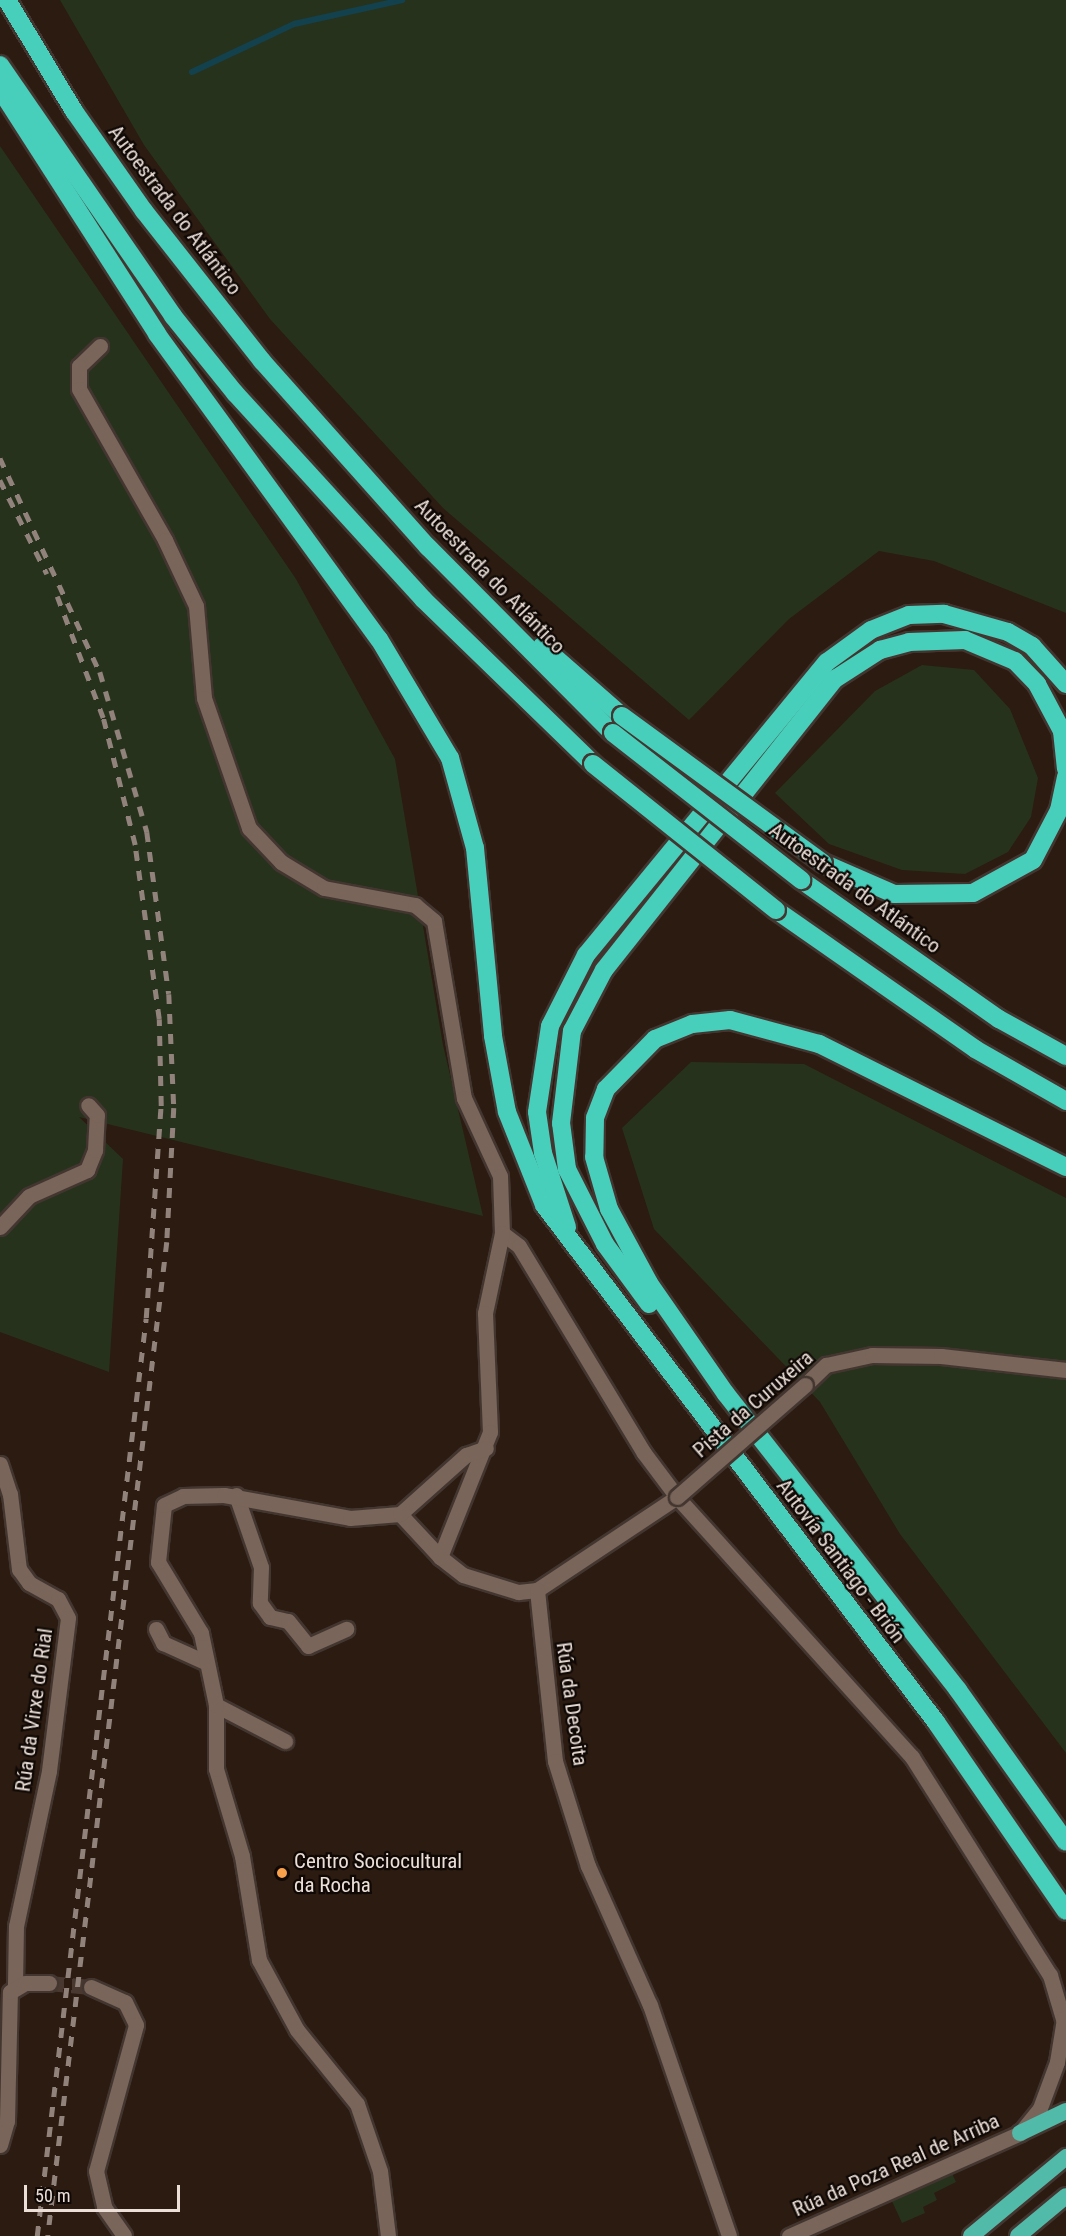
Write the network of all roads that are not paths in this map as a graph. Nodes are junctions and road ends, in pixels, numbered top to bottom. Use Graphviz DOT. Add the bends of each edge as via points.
graph roads {
  1 [pos="7,0"];
  2 [pos="0,65"];
  3 [pos="0,89"];
  4 [pos="100,346"];
  5 [pos="428,548"];
  6 [pos="1066,684"];
  7 [pos="1066,769"];
  8 [pos="1066,777"];
  9 [pos="1066,1056"];
  10 [pos="1066,1101"];
  11 [pos="88,1105"];
  12 [pos="1066,1167"];
  13 [pos="0,1227"];
  14 [pos="502,1233"];
  15 [pos="573,1243"];
  16 [pos="1066,1371"];
  17 [pos="726,1394"];
  18 [pos="486,1448"];
  19 [pos="0,1464"];
  20 [pos="236,1495"];
  21 [pos="677,1497"];
  22 [pos="400,1514"];
  23 [pos="440,1557"];
  24 [pos="537,1590"];
  25 [pos="156,1629"];
  26 [pos="346,1629"];
  27 [pos="202,1661"];
  28 [pos="216,1705"];
  29 [pos="285,1741"];
  30 [pos="1066,1842"];
  31 [pos="1066,1911"];
  32 [pos="49,1983"];
  33 [pos="15,1985"];
  34 [pos="92,1987"];
  35 [pos="1065,2024"];
  36 [pos="1066,2111"];
  37 [pos="1020,2133"];
  38 [pos="0,2145"];
  39 [pos="1066,2157"];
  40 [pos="1066,2196"];
  41 [pos="124,2236"];
  42 [pos="388,2236"];
  43 [pos="729,2236"];
  44 [pos="789,2236"];
  45 [pos="971,2236"];
  46 [pos="1018,2236"];
  1 -- 5 [label="highway, Autoestrada do Atlántico" via="74,111 144,212 262,361"];
  2 -- 10 [label="highway, bridge" via="173,316 235,393 423,599 593,764 776,910 975,1049"];
  3 -- 15 [label="highway, Autovía Santiago - Brión" via="157,333 379,639 450,758 475,849 493,1036 507,1112 544,1205"];
  4 -- 14 [label="street" via="79,366 79,389 165,540 196,606 204,698 249,828 281,862 324,888 415,905 434,921 464,1098 500,1176"];
  5 -- 8 [label="highway, bridge" via="622,716 823,862 894,894 973,893 1033,860 1059,810"];
  5 -- 9 [label="highway, Autoestrada do Atlántico, bridge" via="613,733 801,880 999,1019"];
  6 -- 15 [label="highway" via="1032,646 1008,632 944,614 909,615 871,630 827,662 586,955 550,1026 537,1112 543,1153"];
  7 -- 17 [label="highway" via="1062,731 1036,684 1015,661 965,640 909,642 880,650 835,679 599,980 572,1031 565,1066 561,1123 567,1169 605,1244 686,1352"];
  11 -- 13 [label="street" via="97,1115 95,1150 87,1170 29,1196"];
  12 -- 17 [label="highway" via="819,1044 767,1027 730,1020 692,1024 655,1039 606,1089 595,1118 594,1157 609,1209 629,1249"];
  14 -- 18 [label="street" via="486,1313 490,1432"];
  14 -- 21 [label="street" via="519,1246 644,1453"];
  15 -- 31 [label="highway, Autovía Santiago - Brión" via="936,1722"];
  16 -- 21 [label="street, Pista da Curuxeira, bridge" via="941,1356 872,1355 826,1365"];
  17 -- 30 [label="highway, Autovía Santiago - Brión" via="958,1690"];
  18 -- 22 [label="street" via="466,1455"];
  18 -- 23 [label="street"];
  19 -- 33 [label="street, Rúa da Virxe do Rial" via="10,1494 19,1569 29,1583 58,1599 68,1618 49,1771 16,1926"];
  20 -- 22 [label="street" via="350,1518"];
  20 -- 26 [label="street" via="261,1567 260,1603 270,1617 288,1621 308,1646"];
  20 -- 27 [label="street" via="183,1496 164,1505 158,1562 201,1633"];
  21 -- 24 [label="street, Pista da Curuxeira"];
  21 -- 35 [label="street" via="912,1757 1050,1975"];
  22 -- 23 [label="street"];
  23 -- 24 [label="street" via="463,1575 518,1592"];
  24 -- 43 [label="street, Rúa da Decoita" via="558,1771 588,1866 650,2005"];
  25 -- 27 [label="street" via="163,1643"];
  27 -- 28 [label="street"];
  28 -- 29 [label="street"];
  28 -- 42 [label="street" via="216,1769 242,1856 259,1960 297,2030 357,2104 380,2171"];
  32 -- 33 [label="street"];
  33 -- 38 [label="street, Rúa da Virxe do Rial" via="6,2012 7,2121"];
  34 -- 41 [label="street" via="125,2002 136,2025 96,2171 104,2207"];
  35 -- 37 [label="street" via="1057,2062 1040,2108"];
  36 -- 37 [label="highway"];
  37 -- 44 [label="street, Rúa da Poza Real de Arriba"];
  39 -- 45 [label="highway"];
  40 -- 46 [label="highway"];
}
